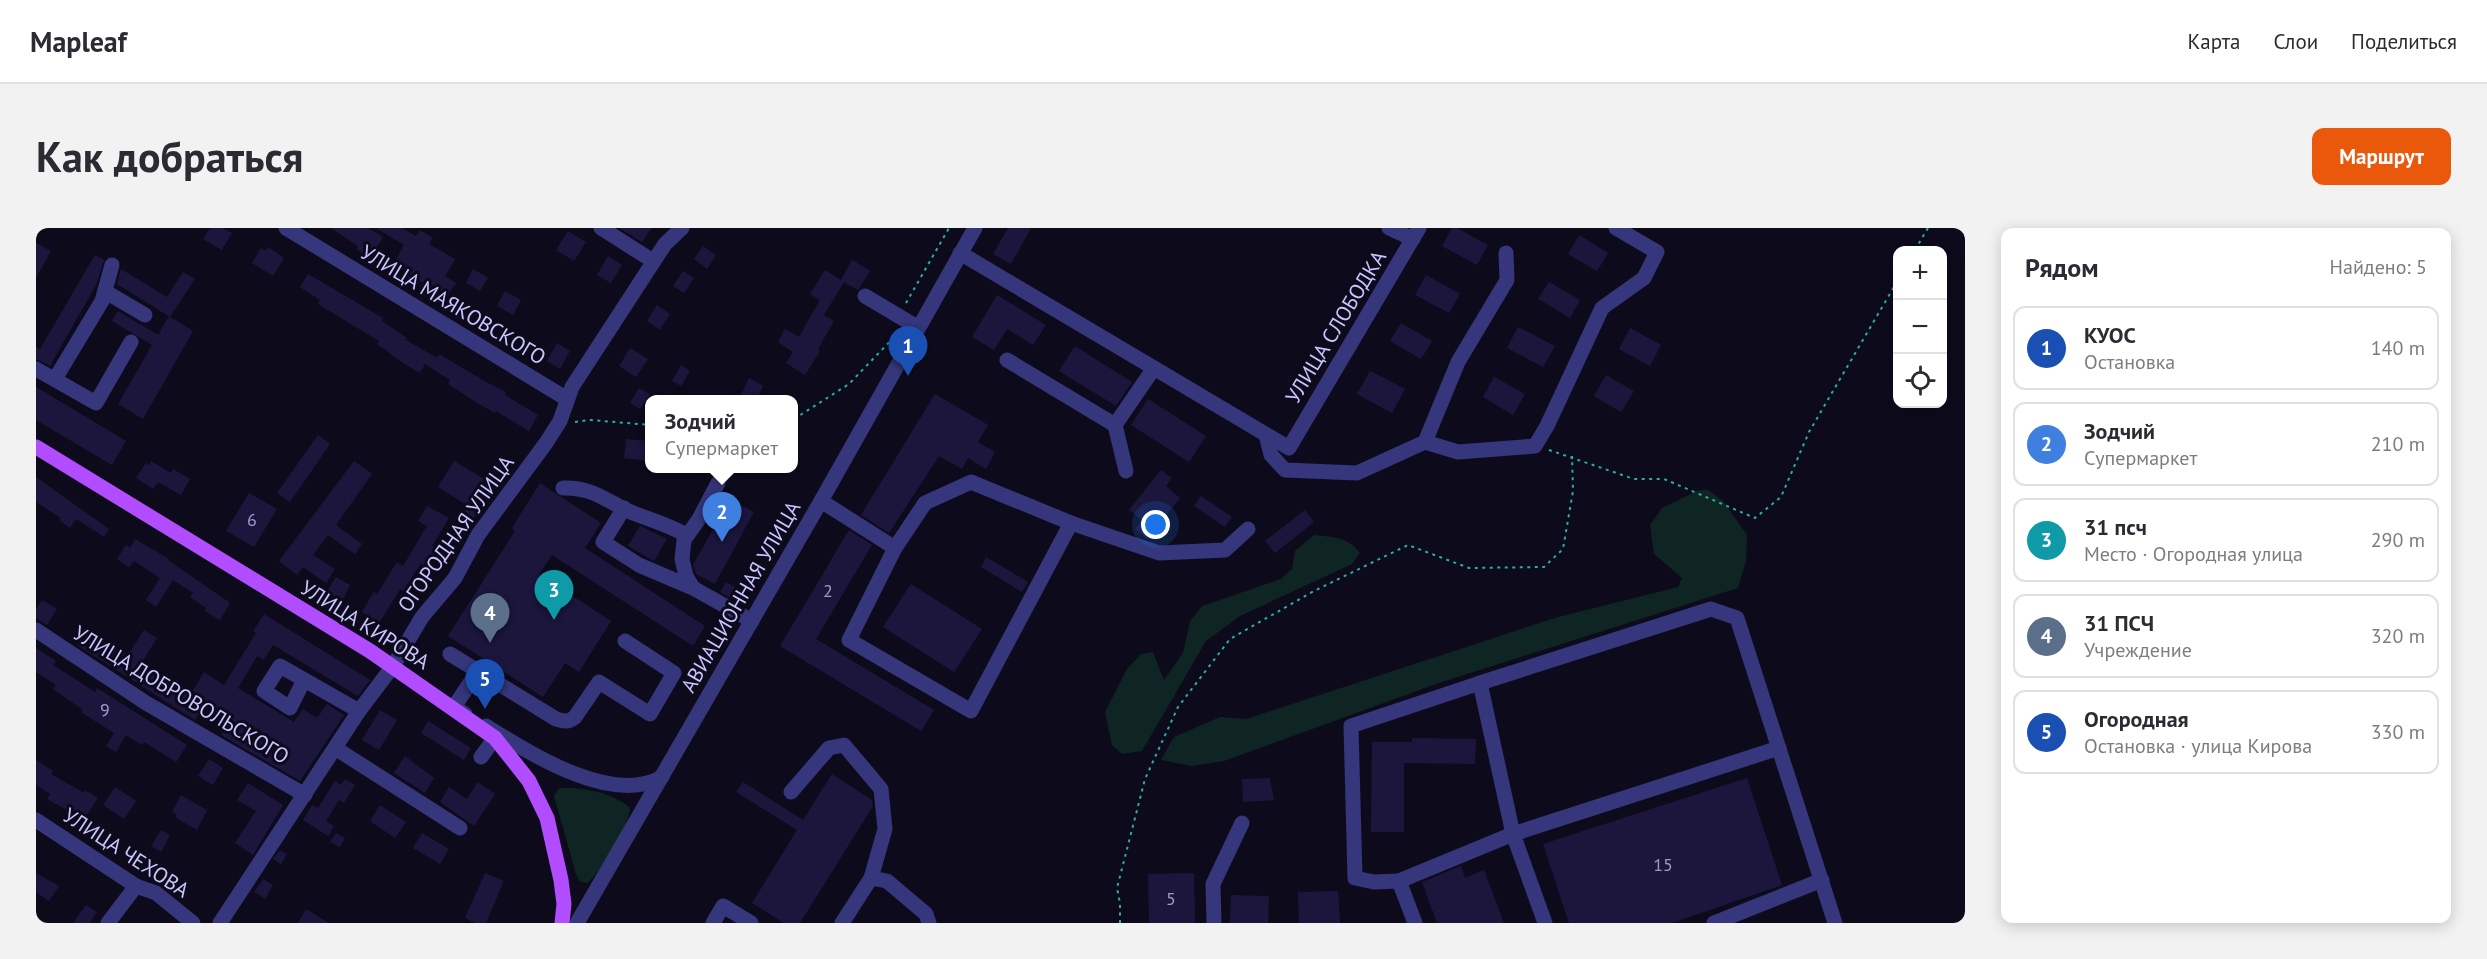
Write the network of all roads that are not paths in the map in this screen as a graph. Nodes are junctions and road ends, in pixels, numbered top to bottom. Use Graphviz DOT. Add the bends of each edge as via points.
graph roads {
  1 [pos="286,228"];
  2 [pos="601,228"];
  3 [pos="682,228"];
  4 [pos="975,228"];
  5 [pos="1389,228"];
  6 [pos="1616,228"];
  7 [pos="1416,233"];
  8 [pos="960,253"];
  9 [pos="1506,253"];
  10 [pos="653,261"];
  11 [pos="112,265"];
  12 [pos="106,292"];
  13 [pos="865,296"];
  14 [pos="145,315"];
  15 [pos="913,324"];
  16 [pos="131,342"];
  17 [pos="1007,360"];
  18 [pos="1154,368"];
  19 [pos="36,369"];
  20 [pos="55,379"];
  21 [pos="567,399"];
  22 [pos="1115,425"];
  23 [pos="1266,435"];
  24 [pos="1425,441"];
  25 [pos="36,447"];
  26 [pos="1126,471"];
  27 [pos="718,483"];
  28 [pos="563,488"];
  29 [pos="821,501"];
  30 [pos="624,508"];
  31 [pos="1071,523"];
  32 [pos="1248,529"];
  33 [pos="686,535"];
  34 [pos="895,548"];
  35 [pos="693,588"];
  36 [pos="752,621"];
  37 [pos="36,630"];
  38 [pos="625,641"];
  39 [pos="450,654"];
  40 [pos="393,666"];
  41 [pos="478,671"];
  42 [pos="304,680"];
  43 [pos="1480,683"];
  44 [pos="454,708"];
  45 [pos="358,711"];
  46 [pos="495,738"];
  47 [pos="335,748"];
  48 [pos="1779,748"];
  49 [pos="481,757"];
  50 [pos="662,777"];
  51 [pos="791,792"];
  52 [pos="305,795"];
  53 [pos="36,820"];
  54 [pos="1242,823"];
  55 [pos="460,828"];
  56 [pos="1513,834"];
  57 [pos="871,878"];
  58 [pos="1822,880"];
  59 [pos="1399,881"];
  60 [pos="136,886"];
  61 [pos="108,923"];
  62 [pos="193,923"];
  63 [pos="220,923"];
  64 [pos="562,923"];
  65 [pos="577,923"];
  66 [pos="713,923"];
  67 [pos="751,923"];
  68 [pos="842,923"];
  69 [pos="929,923"];
  70 [pos="1214,923"];
  71 [pos="1415,923"];
  72 [pos="1545,923"];
  73 [pos="1714,923"];
  74 [pos="1835,923"];
  1 -- 21 [label="street, УЛИЦА МАЯКОВСКОГО"];
  2 -- 10 [label="street"];
  3 -- 10 [label="street, ОГОРОДНАЯ УЛИЦА"];
  4 -- 8 [label="street, АВИАЦИОННАЯ УЛИЦА"];
  5 -- 7 [label="street"];
  6 -- 24 [label="street" via="1658,252 1644,278 1602,308 1535,446 1458,452"];
  7 -- 23 [label="street, УЛИЦА СЛОБОДКА" via="1289,448"];
  8 -- 15 [label="street, АВИАЦИОННАЯ УЛИЦА"];
  8 -- 18 [label="street"];
  9 -- 24 [label="street" via="1507,280 1458,362"];
  10 -- 21 [label="street, ОГОРОДНАЯ УЛИЦА"];
  11 -- 12 [label="street"];
  12 -- 14 [label="street"];
  12 -- 20 [label="street"];
  13 -- 15 [label="street"];
  15 -- 29 [label="street, АВИАЦИОННАЯ УЛИЦА"];
  16 -- 20 [label="street" via="96,403"];
  17 -- 22 [label="street"];
  18 -- 22 [label="street"];
  18 -- 23 [label="street"];
  19 -- 20 [label="street"];
  21 -- 40 [label="street, ОГОРОДНАЯ УЛИЦА" via="555,429 478,535 455,578 422,617"];
  22 -- 26 [label="street"];
  23 -- 24 [label="street" via="1271,455 1285,470 1357,473"];
  25 -- 40 [label="main road, УЛИЦА КИРОВА"];
  27 -- 33 [label="street"];
  28 -- 30 [label="street" via="599,494"];
  29 -- 34 [label="street"];
  29 -- 36 [label="street, АВИАЦИОННАЯ УЛИЦА"];
  30 -- 33 [label="street"];
  30 -- 35 [label="street" via="603,542 639,565"];
  31 -- 32 [label="street" via="1160,553 1225,550"];
  31 -- 34 [label="street" via="972,482 925,503"];
  31 -- 34 [label="street" via="971,711 849,640"];
  33 -- 35 [label="street" via="682,559"];
  35 -- 36 [label="street"];
  36 -- 50 [label="street, АВИАЦИОННАЯ УЛИЦА"];
  37 -- 52 [label="street, УЛИЦА ДОБРОВОЛЬСКОГО" via="146,703"];
  38 -- 41 [label="street" via="674,673 650,714 599,682 575,717 570,721 556,719"];
  39 -- 41 [label="street"];
  40 -- 44 [label="main road, УЛИЦА КИРОВА"];
  40 -- 45 [label="street, ОГОРОДНАЯ УЛИЦА"];
  41 -- 44 [label="street"];
  42 -- 45 [label="street"];
  43 -- 48 [label="street" via="1711,609 1737,618"];
  43 -- 56 [label="street"];
  43 -- 59 [label="street" via="1351,726 1355,878"];
  44 -- 46 [label="main road, УЛИЦА КИРОВА"];
  44 -- 50 [label="street" via="527,751 582,776 626,786 650,784"];
  45 -- 47 [label="street, ОГОРОДНАЯ УЛИЦА"];
  46 -- 49 [label="street"];
  46 -- 64 [label="main road, УЛИЦА КИРОВА" via="529,781 547,818 561,880"];
  47 -- 52 [label="street, ОГОРОДНАЯ УЛИЦА"];
  47 -- 55 [label="street"];
  48 -- 56 [label="street"];
  48 -- 58 [label="street"];
  50 -- 65 [label="street, АВИАЦИОННАЯ УЛИЦА"];
  51 -- 57 [label="street" via="829,748 844,745 881,789 885,829"];
  52 -- 63 [label="street, ОГОРОДНАЯ УЛИЦА"];
  53 -- 60 [label="street, УЛИЦА ЧЕХОВА"];
  54 -- 70 [label="street" via="1213,884"];
  56 -- 59 [label="street"];
  56 -- 72 [label="street"];
  57 -- 68 [label="street"];
  57 -- 69 [label="street" via="887,880 926,914"];
  58 -- 73 [label="street"];
  58 -- 74 [label="street"];
  59 -- 71 [label="street"];
  60 -- 61 [label="street"];
  60 -- 62 [label="street, УЛИЦА ЧЕХОВА" via="156,893"];
  66 -- 67 [label="street" via="723,906"];
}
